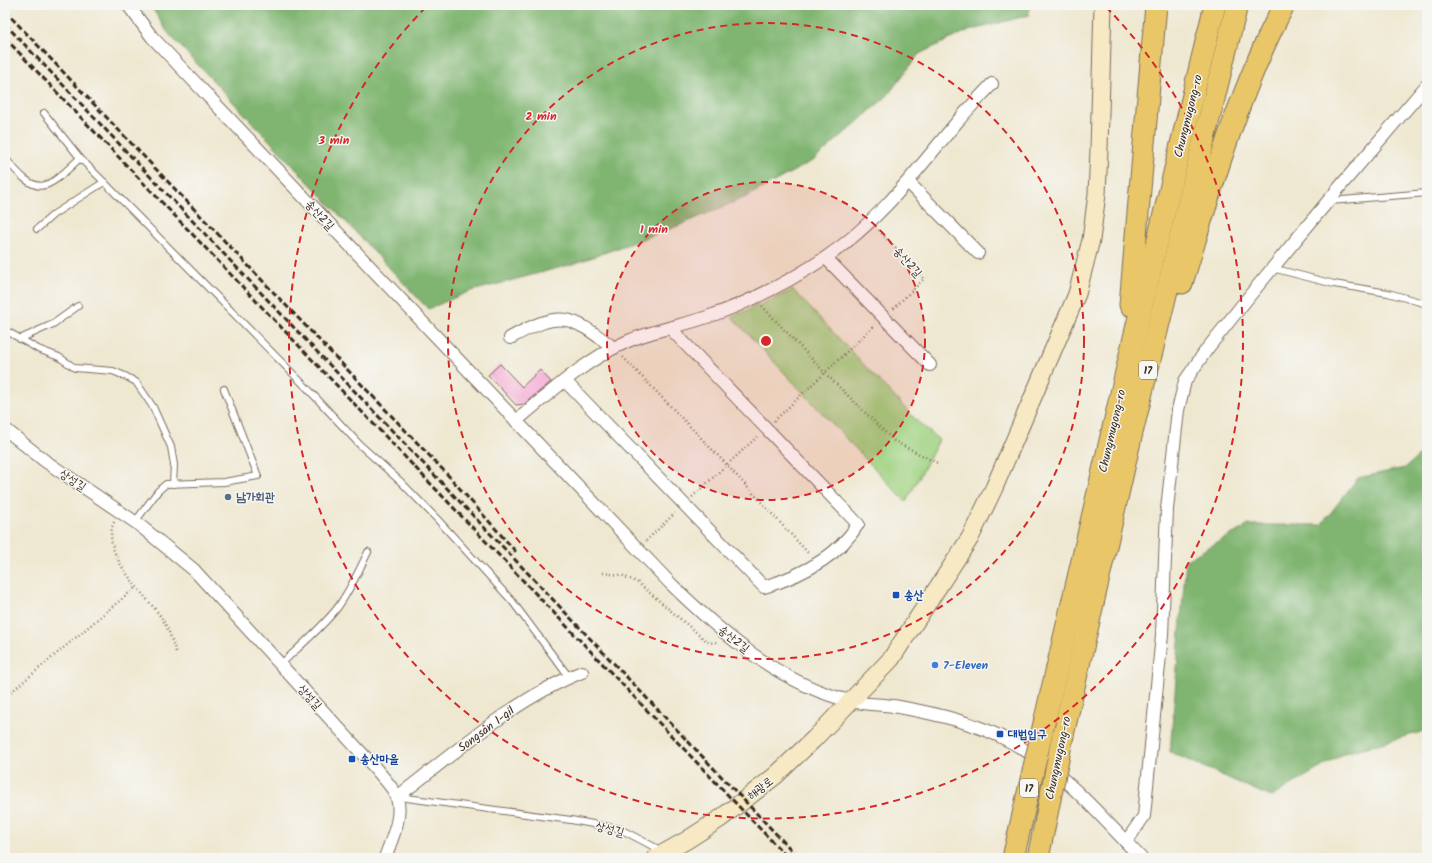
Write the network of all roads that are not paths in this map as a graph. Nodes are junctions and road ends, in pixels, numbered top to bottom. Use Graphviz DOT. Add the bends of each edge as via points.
graph roads {
  1 [pos="128,5"];
  2 [pos="1103,5"];
  3 [pos="1156,5"];
  4 [pos="1215,5"];
  5 [pos="1237,5"];
  6 [pos="1284,5"];
  7 [pos="992,84"];
  8 [pos="1427,85"];
  9 [pos="44,113"];
  10 [pos="5,158"];
  11 [pos="80,158"];
  12 [pos="104,182"];
  13 [pos="908,182"];
  14 [pos="1427,193"];
  15 [pos="1328,201"];
  16 [pos="37,229"];
  17 [pos="978,253"];
  18 [pos="826,258"];
  19 [pos="1272,268"];
  20 [pos="1427,304"];
  21 [pos="78,306"];
  22 [pos="670,328"];
  23 [pos="5,330"];
  24 [pos="20,338"];
  25 [pos="510,338"];
  26 [pos="614,348"];
  27 [pos="930,365"];
  28 [pos="565,381"];
  29 [pos="224,389"];
  30 [pos="516,421"];
  31 [pos="5,429"];
  32 [pos="1131,438"];
  33 [pos="173,484"];
  34 [pos="135,522"];
  35 [pos="368,552"];
  36 [pos="1060,655"];
  37 [pos="280,664"];
  38 [pos="582,672"];
  39 [pos="569,677"];
  40 [pos="851,701"];
  41 [pos="397,797"];
  42 [pos="1126,842"];
  43 [pos="660,856"];
  44 [pos="385,858"];
  45 [pos="1013,858"];
  46 [pos="1038,858"];
  47 [pos="1141,858"];
  1 -- 30 [label="street, 송산2길" via="152,37"];
  2 -- 40 [label="main road, 해광로" via="1097,194 1090,240 1077,294 970,538 891,659"];
  3 -- 36 [label="highway" via="1130,311 1068,577"];
  4 -- 36 [label="highway, Chungmugong-ro / 17"];
  5 -- 32 [label="highway, Chungmugong-ro / 17"];
  6 -- 32 [label="highway" via="1247,84"];
  7 -- 13 [label="street"];
  8 -- 15 [label="street"];
  9 -- 11 [label="lane"];
  10 -- 11 [label="lane" via="24,180 44,186 61,177"];
  11 -- 12 [label="lane"];
  12 -- 16 [label="lane" via="54,214"];
  12 -- 39 [label="lane" via="308,388 358,444 401,482 438,520 512,601"];
  13 -- 17 [label="street"];
  13 -- 18 [label="street" via="870,221"];
  14 -- 15 [label="lane"];
  15 -- 19 [label="street"];
  18 -- 22 [label="street" via="754,297 710,316"];
  18 -- 27 [label="street"];
  19 -- 20 [label="lane"];
  19 -- 42 [label="street" via="1185,381 1167,509 1162,635 1144,816"];
  21 -- 24 [label="lane" via="53,324"];
  22 -- 26 [label="street"];
  22 -- 28 [label="street" via="858,524 846,541 802,573 764,587"];
  23 -- 24 [label="lane"];
  24 -- 33 [label="lane" via="75,368 113,371 136,382 153,407 171,447 174,465"];
  25 -- 26 [label="street" via="536,324 561,318 586,327"];
  26 -- 28 [label="street"];
  28 -- 30 [label="street"];
  29 -- 33 [label="lane" via="258,476 224,482"];
  30 -- 40 [label="street, 송산2길" via="687,600 733,639 788,677 806,686"];
  31 -- 34 [label="street, 상성길" via="45,461"];
  32 -- 46 [label="highway, Chungmugong-ro / 17, bridge" via="1063,735"];
  33 -- 34 [label="lane" via="166,484 158,491"];
  34 -- 37 [label="street, 상성길" via="194,570"];
  35 -- 37 [label="lane" via="353,584 338,607"];
  36 -- 45 [label="highway, Chungmugong-ro / 17, bridge"];
  37 -- 41 [label="street, 상성길" via="377,770"];
  38 -- 39 [label="street, Songsan 1-gil"];
  39 -- 41 [label="street, Songsan 1-gil" via="522,702"];
  40 -- 42 [label="street, 송산2길" via="898,707 971,724 1011,742 1056,772"];
  40 -- 43 [label="main road, 해광로" via="775,776 715,822"];
  41 -- 43 [label="lane, 상성길" via="620,829"];
  41 -- 44 [label="street" via="399,808"];
  42 -- 47 [label="street, 송산2길"];
}
